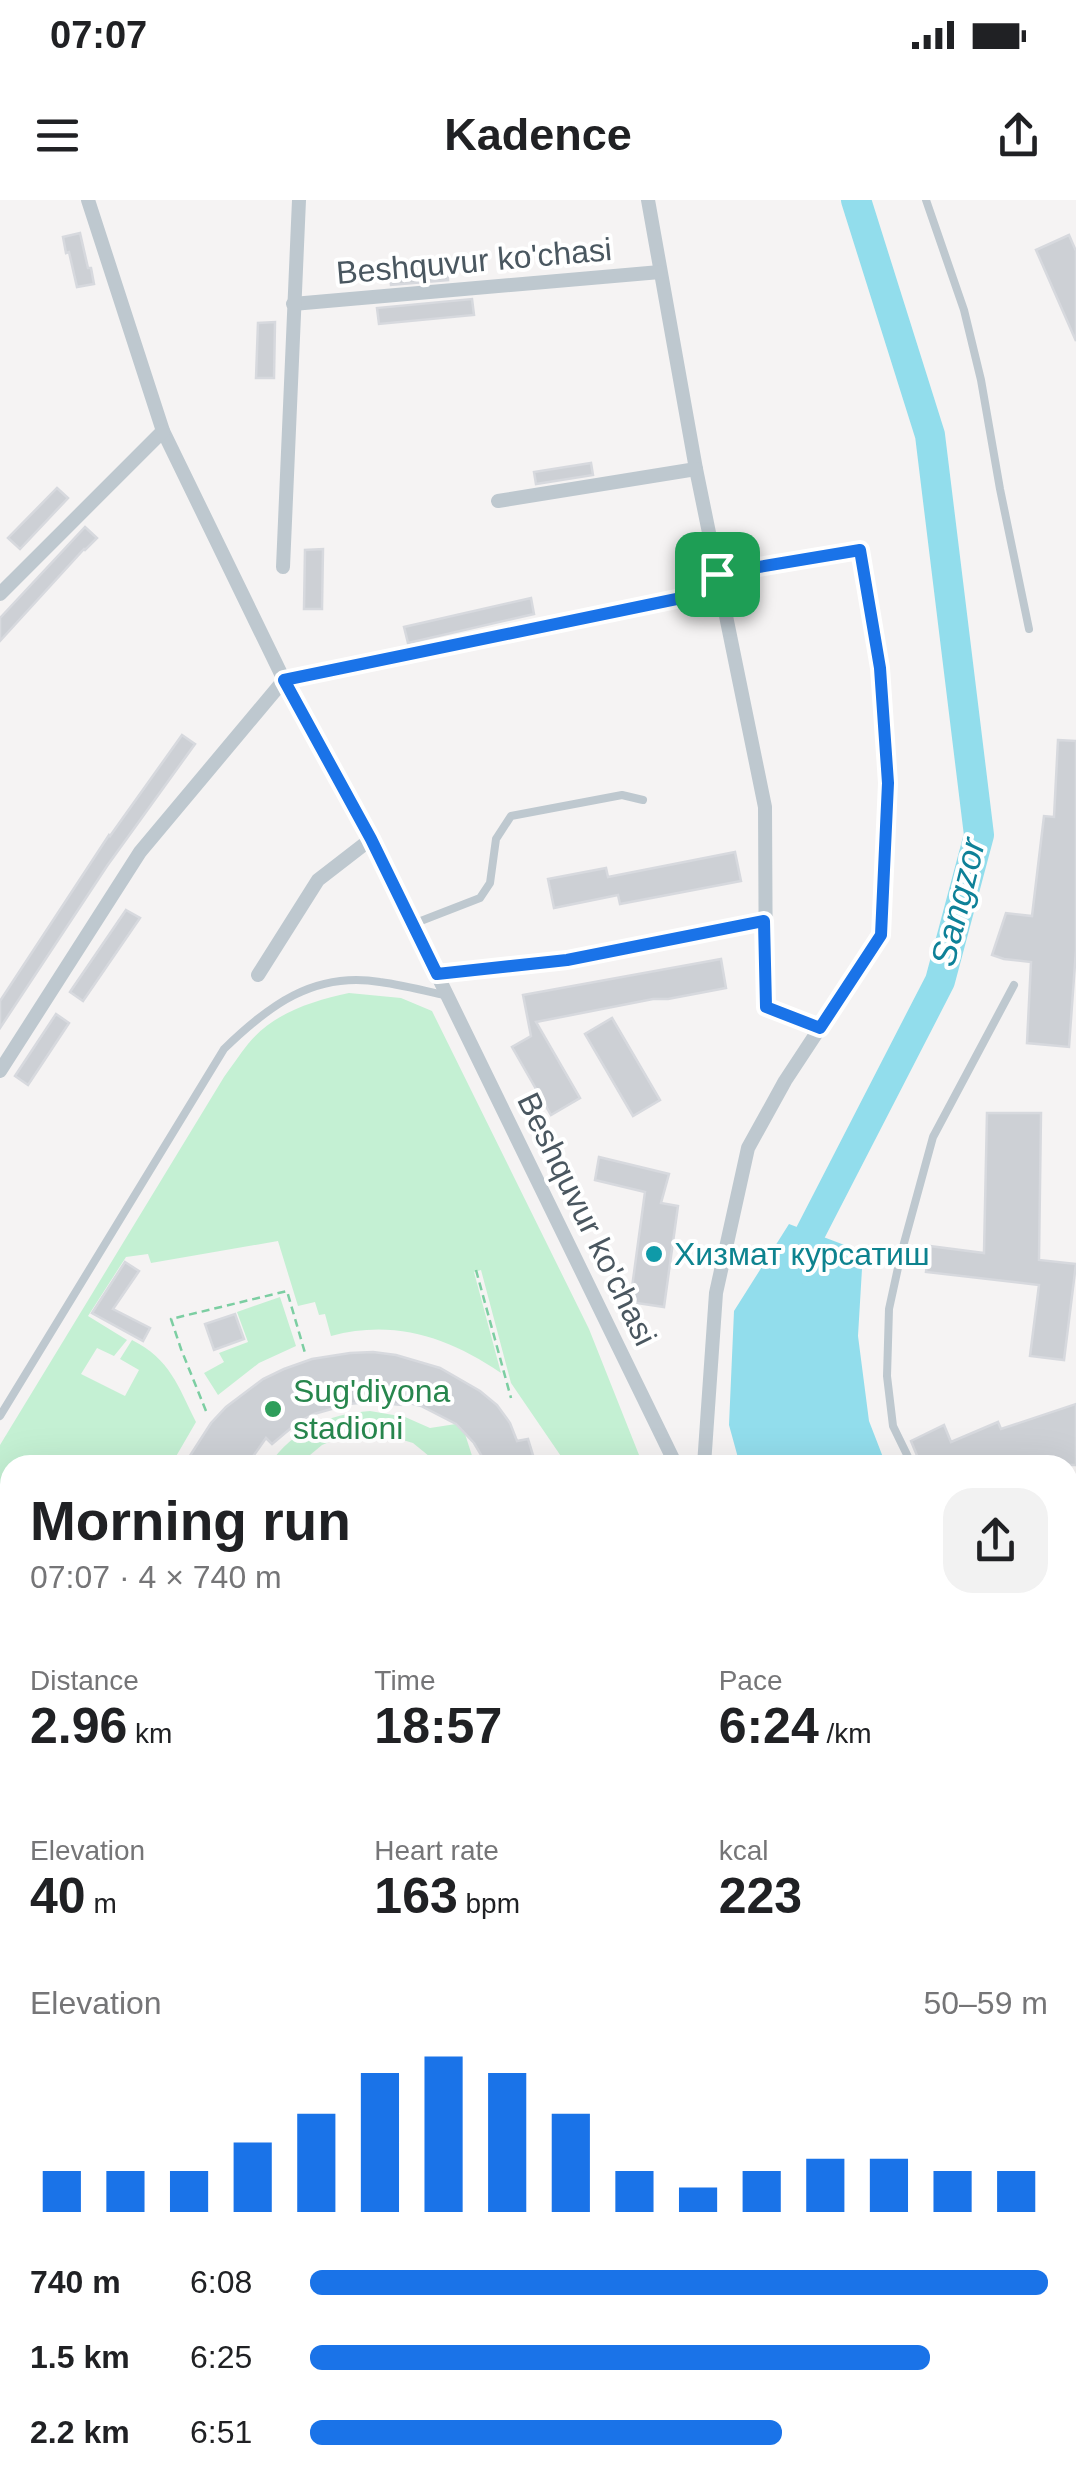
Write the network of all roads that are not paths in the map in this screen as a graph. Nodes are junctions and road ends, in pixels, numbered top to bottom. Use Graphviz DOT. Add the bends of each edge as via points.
graph roads {
  1 [pos="88,200"];
  2 [pos="299,200"];
  3 [pos="648,200"];
  4 [pos="926,200"];
  5 [pos="660,272"];
  6 [pos="293,304"];
  7 [pos="163,431"];
  8 [pos="696,470"];
  9 [pos="498,501"];
  10 [pos="283,568"];
  11 [pos="717,574"];
  12 [pos="720,590"];
  13 [pos="0,594"];
  14 [pos="1030,628"];
  15 [pos="284,680"];
  16 [pos="644,800"];
  17 [pos="371,839"];
  18 [pos="764,921"];
  19 [pos="413,924"];
  20 [pos="437,974"];
  21 [pos="258,975"];
  22 [pos="1014,984"];
  23 [pos="448,996"];
  24 [pos="820,1028"];
  25 [pos="0,1071"];
  26 [pos="0,1416"];
  27 [pos="671,1455"];
  28 [pos="705,1455"];
  29 [pos="907,1455"];
  1 -- 7 [label="street, Beshquvur ko'chasi"];
  2 -- 6 [label="street"];
  3 -- 5 [label="street, Beshquvur ko'chasi"];
  4 -- 14 [label="lane" via="964,310"];
  5 -- 6 [label="street, Beshquvur ko'chasi"];
  5 -- 8 [label="street, Beshquvur ko'chasi"];
  6 -- 10 [label="street"];
  7 -- 13 [label="street"];
  7 -- 15 [label="street, Beshquvur ko'chasi"];
  8 -- 9 [label="street"];
  8 -- 11 [label="street, Beshquvur ko'chasi"];
  11 -- 12 [label="street, Beshquvur ko'chasi"];
  11 -- 24 [label="street, Beshquvur ko'chasi" via="860,550 880,668 888,783 881,935"];
  12 -- 15 [label="street"];
  12 -- 18 [label="street, Beshquvur ko'chasi" via="765,807"];
  15 -- 17 [label="street, Beshquvur ko'chasi"];
  15 -- 25 [label="street" via="140,852"];
  16 -- 19 [label="lane" via="622,794 511,816 496,839 490,883 480,898"];
  17 -- 19 [label="street, Beshquvur ko'chasi"];
  17 -- 21 [label="street" via="318,880"];
  18 -- 20 [label="street" via="567,960"];
  18 -- 24 [label="street, Beshquvur ko'chasi" via="766,1007"];
  19 -- 20 [label="street, Beshquvur ko'chasi"];
  20 -- 23 [label="street, Beshquvur ko'chasi"];
  22 -- 29 [label="lane" via="933,1137 889,1309 893,1426"];
  23 -- 26 [label="lane" via="344,981 295,992 252,1021 224,1050"];
  23 -- 27 [label="street, Beshquvur ko'chasi"];
  24 -- 28 [label="street, Beshquvur ko'chasi" via="748,1148 716,1294"];
}
